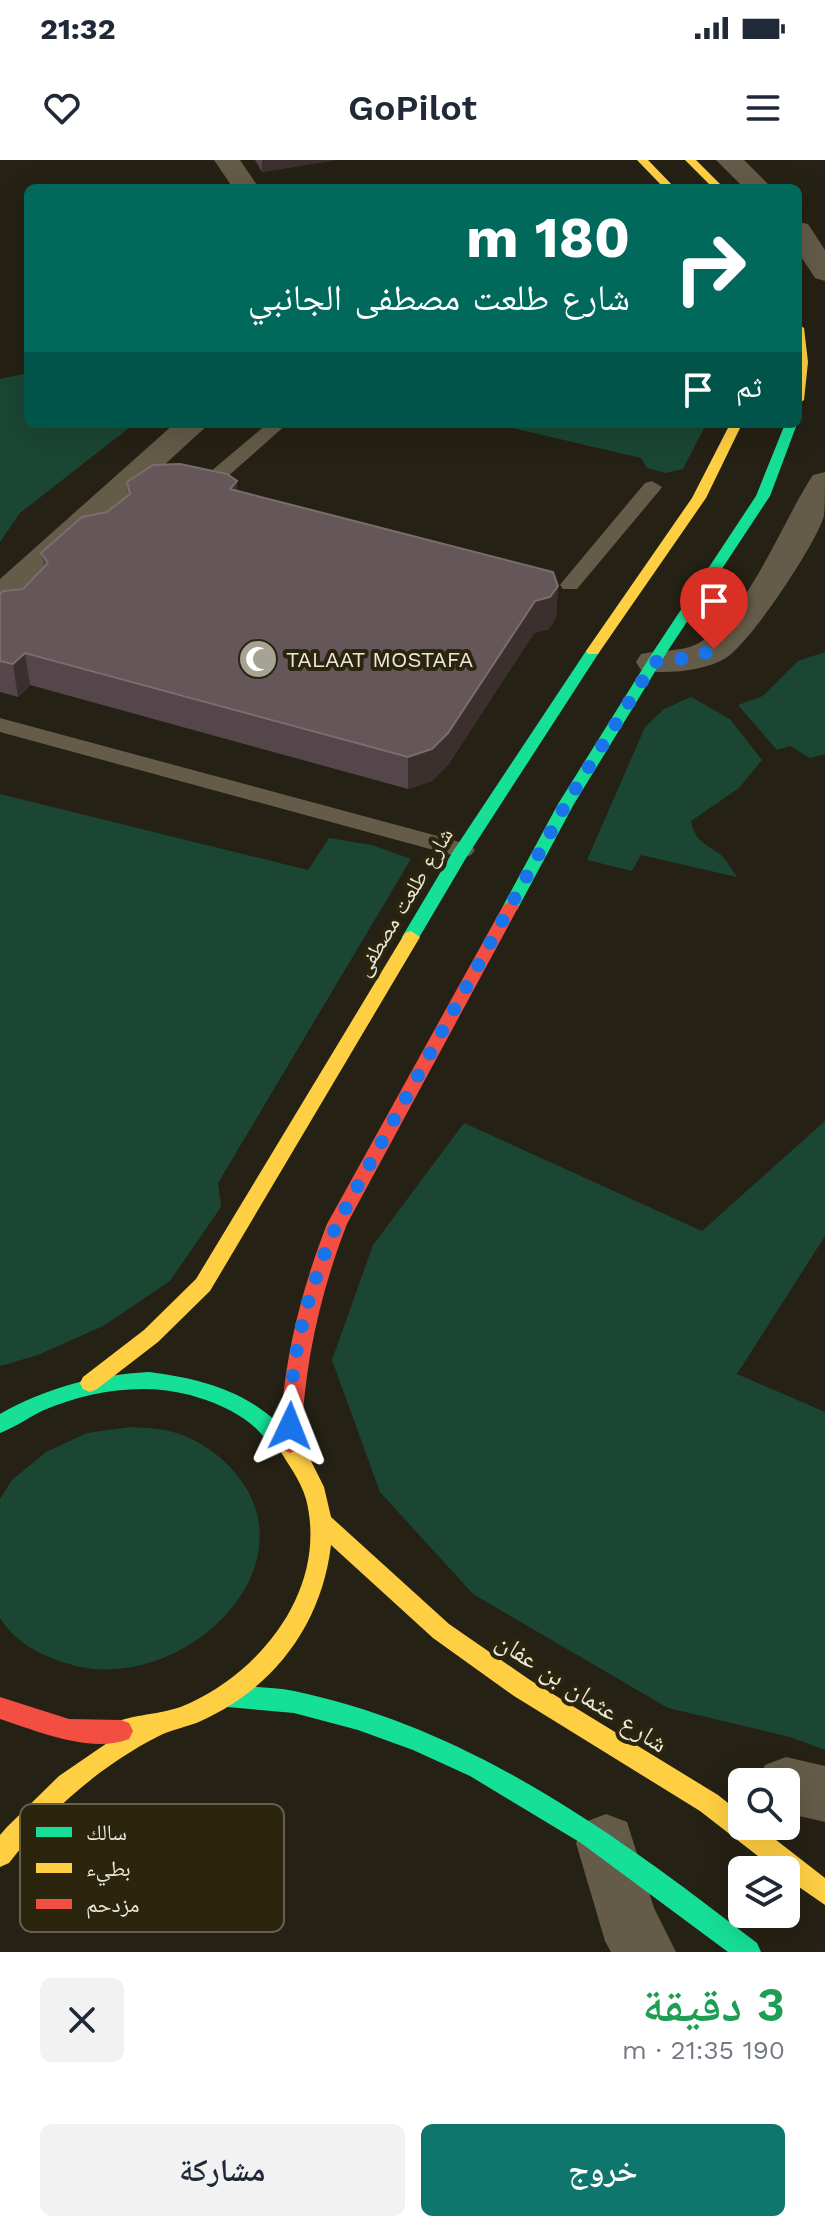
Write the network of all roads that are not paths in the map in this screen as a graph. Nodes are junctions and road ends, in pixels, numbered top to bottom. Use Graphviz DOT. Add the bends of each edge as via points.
graph roads {
  1 [pos="227,160"];
  2 [pos="642,160"];
  3 [pos="690,160"];
  4 [pos="729,160"];
  5 [pos="243,184"];
  6 [pos="666,184"];
  7 [pos="715,184"];
  8 [pos="755,184"];
  9 [pos="802,236"];
  10 [pos="825,272"];
  11 [pos="189,428"];
  12 [pos="273,428"];
  13 [pos="734,428"];
  14 [pos="789,428"];
  15 [pos="211,481"];
  16 [pos="825,482"];
  17 [pos="652,487"];
  18 [pos="570,585"];
  19 [pos="0,597"];
  20 [pos="654,662"];
  21 [pos="0,725"];
  22 [pos="463,850"];
  23 [pos="90,1383"];
  24 [pos="27,1405"];
  25 [pos="0,1409"];
  26 [pos="0,1424"];
  27 [pos="290,1444"];
  28 [pos="322,1523"];
  29 [pos="227,1696"];
  30 [pos="0,1708"];
  31 [pos="153,1727"];
  32 [pos="800,1788"];
  33 [pos="825,1794"];
  34 [pos="725,1796"];
  35 [pos="41,1804"];
  36 [pos="20,1830"];
  37 [pos="606,1843"];
  38 [pos="0,1855"];
  39 [pos="825,1893"];
  40 [pos="645,1952"];
  41 [pos="748,1952"];
  1 -- 5 [label="street"];
  2 -- 6 [label="street"];
  3 -- 7 [label="street"];
  4 -- 8 [label="street"];
  9 -- 10 [label="street"];
  11 -- 19 [label="street"];
  12 -- 15 [label="lane"];
  13 -- 22 [label="street, شارع طلعت مصطفى" via="699,498 625,601"];
  14 -- 20 [label="street" via="763,496"];
  16 -- 20 [label="street" via="772,577 727,639 697,657"];
  17 -- 18 [label="lane"];
  20 -- 27 [label="street" via="566,804 337,1224 301,1322 292,1375"];
  21 -- 22 [label="lane"];
  22 -- 23 [label="street, شارع طلعت مصطفى" via="203,1285 151,1336"];
  23 -- 24 [label="street"];
  23 -- 27 [label="street" via="147,1378 203,1386 251,1409"];
  24 -- 25 [label="street"];
  24 -- 26 [label="street"];
  27 -- 28 [label="street" via="312,1481"];
  28 -- 29 [label="street" via="320,1570 303,1618 271,1661"];
  28 -- 34 [label="street, شارع عثمان بن عفان" via="441,1631 522,1688"];
  29 -- 31 [label="street"];
  29 -- 37 [label="street" via="293,1702 370,1721 514,1784"];
  30 -- 31 [label="street" via="72,1731"];
  31 -- 35 [label="street" via="82,1770"];
  32 -- 33 [label="street"];
  34 -- 39 [label="street, شارع عثمان بن عفان"];
  36 -- 38 [label="street"];
  37 -- 40 [label="street" via="627,1919"];
  37 -- 41 [label="street"];
}
